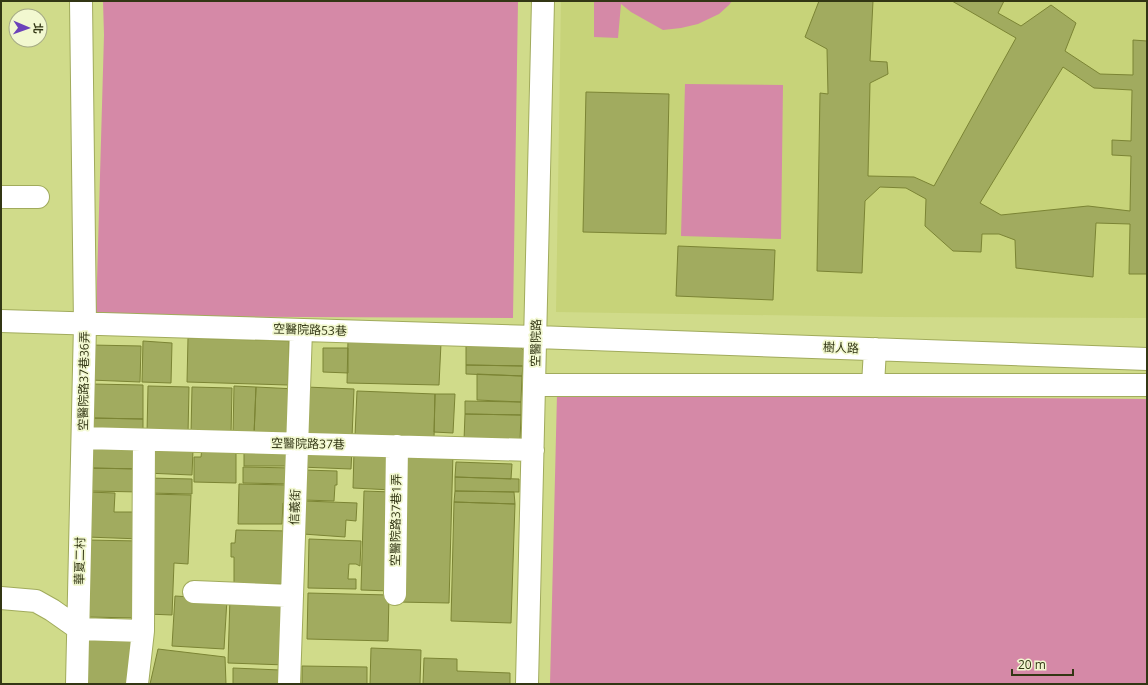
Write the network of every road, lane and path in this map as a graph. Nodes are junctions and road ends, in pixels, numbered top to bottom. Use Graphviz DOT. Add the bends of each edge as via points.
graph roads {
  1 [pos="81,1"];
  2 [pos="543,1"];
  3 [pos="1,197"];
  4 [pos="38,197"];
  5 [pos="1,321"];
  6 [pos="85,324"];
  7 [pos="301,330"];
  8 [pos="536,336"];
  9 [pos="875,349"];
  10 [pos="1147,359"];
  11 [pos="535,385"];
  12 [pos="873,385"];
  13 [pos="1147,385"];
  14 [pos="83,438"];
  15 [pos="144,440"];
  16 [pos="297,444"];
  17 [pos="397,446"];
  18 [pos="533,450"];
  19 [pos="194,592"];
  20 [pos="394,594"];
  21 [pos="292,596"];
  22 [pos="1,598"];
  23 [pos="79,629"];
  24 [pos="143,631"];
  25 [pos="78,684"];
  26 [pos="137,684"];
  27 [pos="289,684"];
  28 [pos="527,684"];
  1 -- 6 [label="street, 空醫院路37巷36弄"];
  2 -- 8 [label="street, 空醫院路"];
  3 -- 4 [label="street"];
  5 -- 6 [label="street, 空醫院路53巷"];
  6 -- 7 [label="street, 空醫院路53巷"];
  6 -- 14 [label="street, 空醫院路37巷36弄"];
  7 -- 8 [label="street, 空醫院路53巷"];
  7 -- 16 [label="street, 信義街"];
  8 -- 9 [label="street, 樹人路"];
  8 -- 11 [label="street, 空醫院路"];
  9 -- 10 [label="street, 樹人路"];
  9 -- 12 [label="street"];
  11 -- 12 [label="street"];
  11 -- 18 [label="street, 空醫院路"];
  12 -- 13 [label="street"];
  14 -- 15 [label="street, 空醫院路37巷"];
  14 -- 23 [label="street, 華夏二村"];
  15 -- 16 [label="street, 空醫院路37巷"];
  15 -- 24 [label="street"];
  16 -- 17 [label="street, 空醫院路37巷"];
  16 -- 21 [label="street, 信義街"];
  17 -- 18 [label="street, 空醫院路37巷"];
  17 -- 20 [label="street, 空醫院路37巷1弄"];
  18 -- 28 [label="street, 空醫院路"];
  19 -- 21 [label="street"];
  21 -- 27 [label="street, 信義街"];
  22 -- 23 [label="street" via="36,601"];
  23 -- 24 [label="street"];
  23 -- 25 [label="street, 華夏二村"];
  24 -- 26 [label="street"];
}
